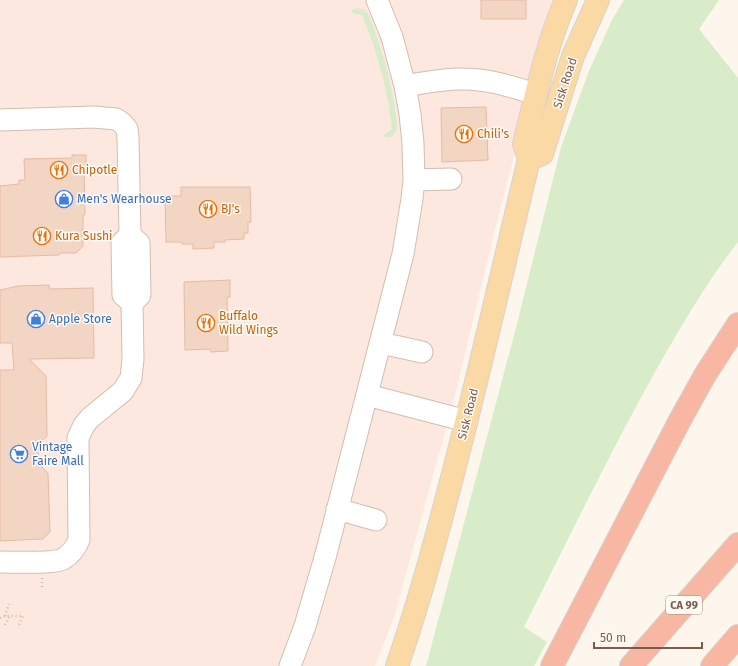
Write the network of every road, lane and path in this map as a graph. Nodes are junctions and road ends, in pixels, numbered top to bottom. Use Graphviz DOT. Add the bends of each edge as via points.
graph roads {
  1 [pos="377,0"];
  2 [pos="566,0"];
  3 [pos="598,0"];
  4 [pos="610,0"];
  5 [pos="573,56"];
  6 [pos="405,86"];
  7 [pos="536,94"];
  8 [pos="0,120"];
  9 [pos="529,159"];
  10 [pos="451,179"];
  11 [pos="414,180"];
  12 [pos="738,324"];
  13 [pos="381,343"];
  14 [pos="422,352"];
  15 [pos="367,395"];
  16 [pos="467,421"];
  17 [pos="337,509"];
  18 [pos="376,520"];
  19 [pos="738,544"];
  20 [pos="0,562"];
  21 [pos="42,574"];
  22 [pos="42,589"];
  23 [pos="9,604"];
  24 [pos="5,616"];
  25 [pos="10,616"];
  26 [pos="0,618"];
  27 [pos="5,626"];
  28 [pos="18,626"];
  29 [pos="738,636"];
  30 [pos="290,666"];
  31 [pos="397,666"];
  32 [pos="552,666"];
  33 [pos="631,666"];
  34 [pos="712,666"];
  1 -- 6 [label="street" via="392,37"];
  2 -- 7 [label="main road, Sisk Road"];
  3 -- 5 [label="main road, Sisk Road"];
  4 -- 5 [label="main road"];
  5 -- 9 [label="main road, Sisk Road" via="542,154"];
  6 -- 7 [label="street" via="449,79 470,79"];
  6 -- 11 [label="street" via="413,143"];
  7 -- 9 [label="main road, Sisk Road" via="524,144"];
  8 -- 20 [label="street" via="94,117 116,119 127,129 130,235 139,243 140,295 132,303 132,378 123,391 90,418 78,438 80,535 77,546 69,555 56,561"];
  9 -- 16 [label="main road, Sisk Road"];
  10 -- 11 [label="street"];
  11 -- 13 [label="street" via="407,236"];
  12 -- 32 [label="highway" via="680,420"];
  13 -- 14 [label="street"];
  13 -- 15 [label="street"];
  15 -- 16 [label="street"];
  15 -- 17 [label="street"];
  16 -- 31 [label="main road, Sisk Road" via="419,598"];
  17 -- 18 [label="street"];
  17 -- 30 [label="street" via="321,573"];
  19 -- 33 [label="highway, CA 99"];
  21 -- 22 [label="path"];
  23 -- 24 [label="path"];
  24 -- 25 [label="path"];
  24 -- 26 [label="path"];
  25 -- 27 [label="path"];
  25 -- 28 [label="path" via="23,616"];
  29 -- 34 [label="highway"];
}
